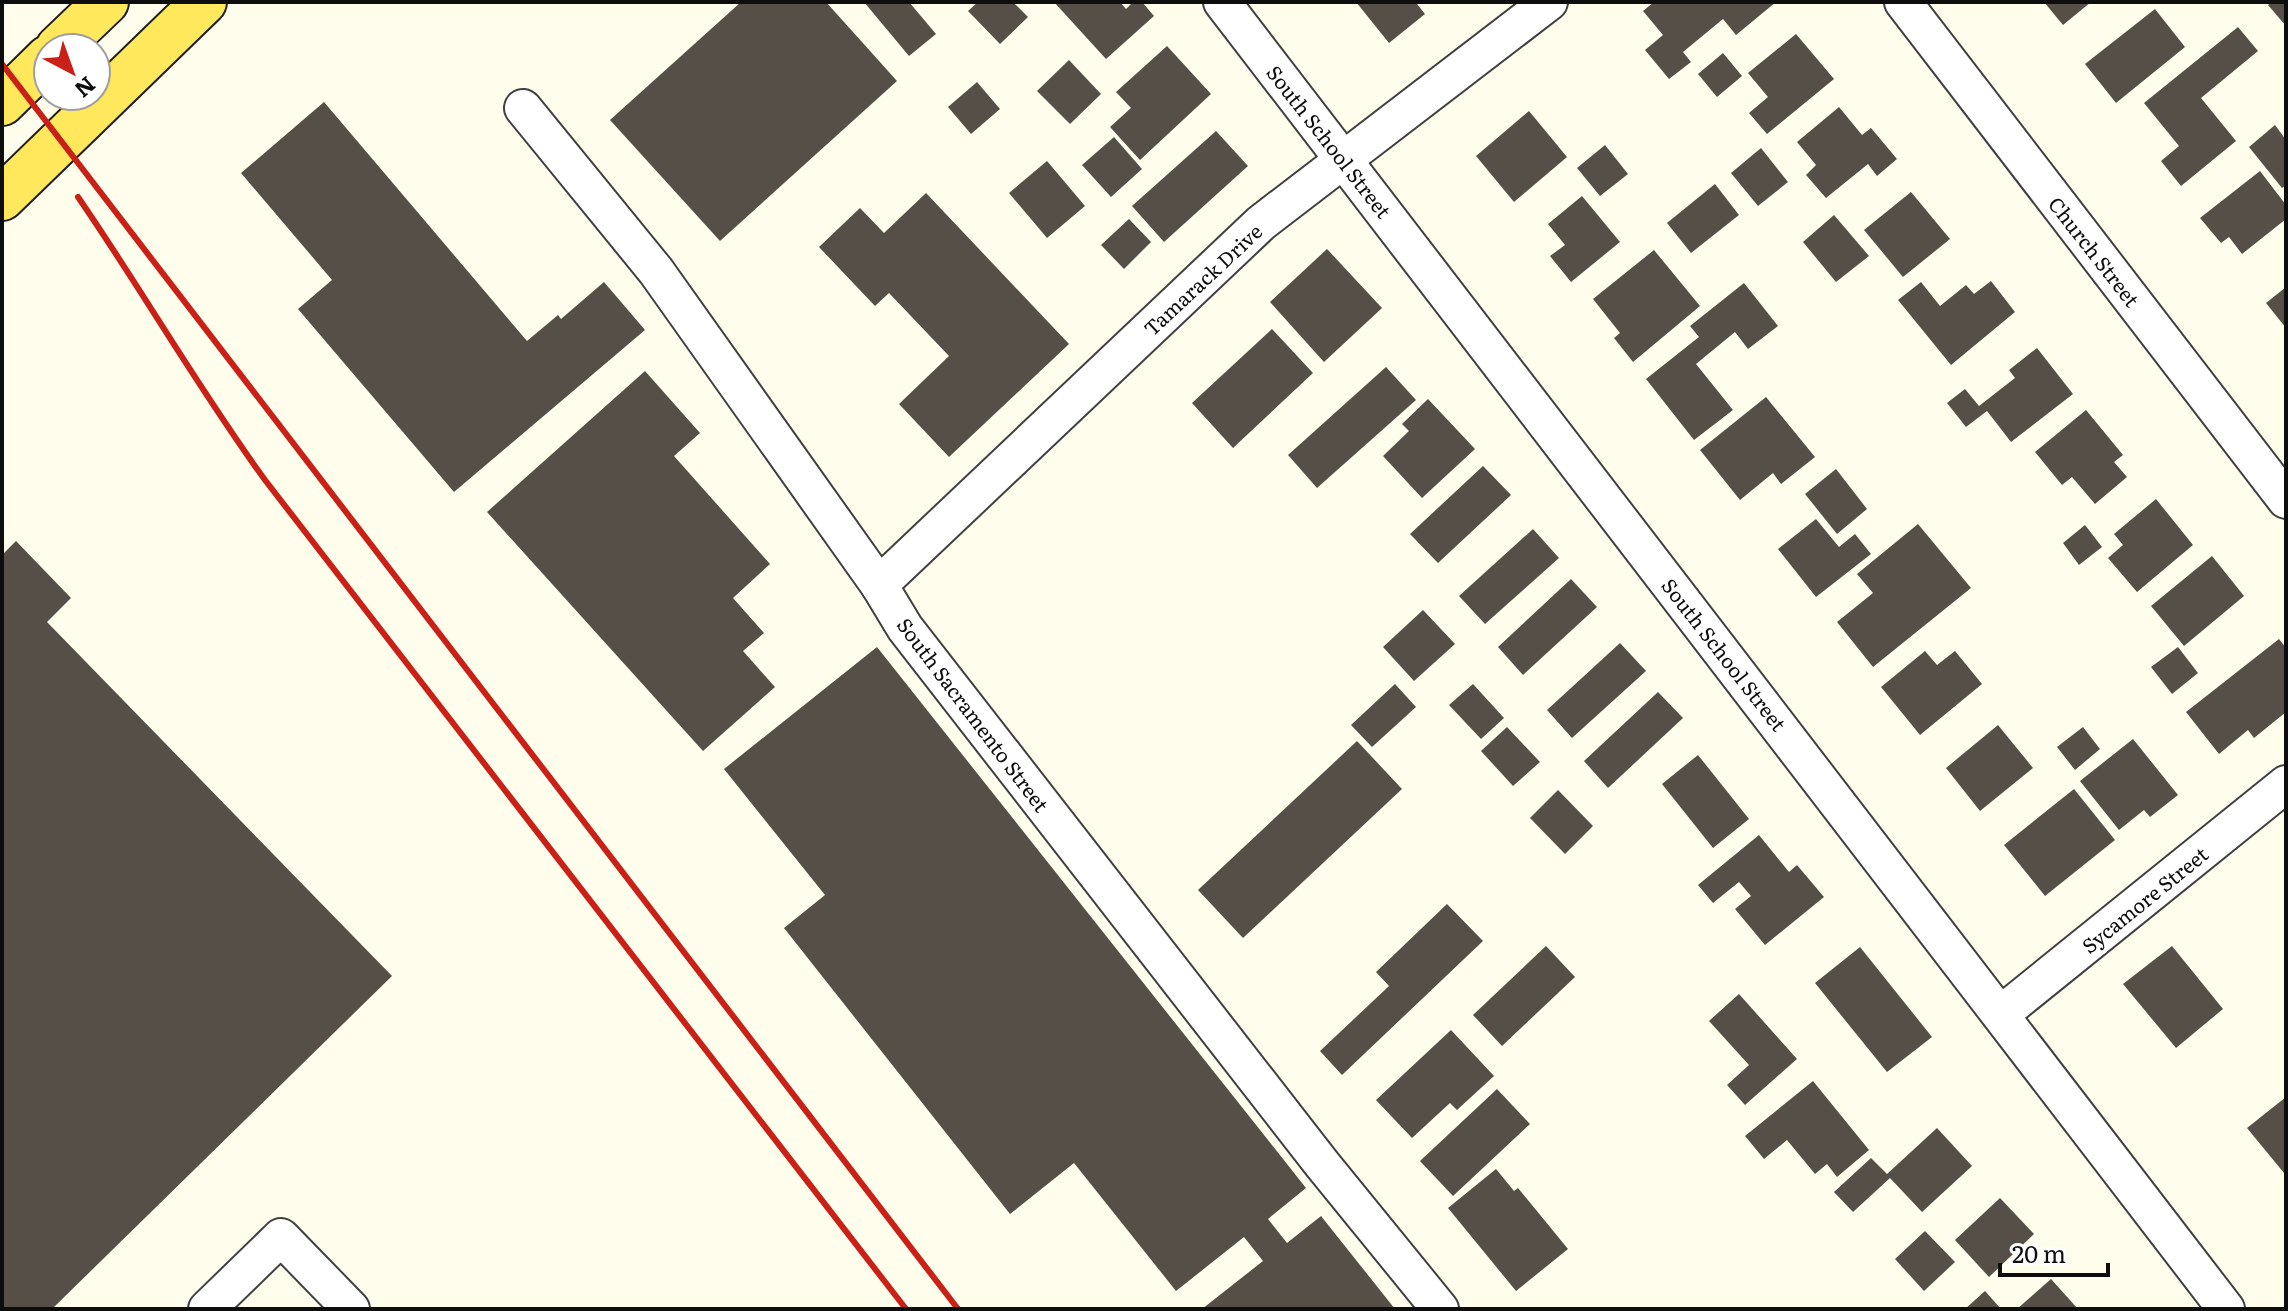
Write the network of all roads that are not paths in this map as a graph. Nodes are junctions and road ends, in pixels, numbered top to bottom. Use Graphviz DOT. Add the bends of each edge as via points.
graph roads {
  1 [pos="106,2"];
  2 [pos="204,2"];
  3 [pos="1222,2"];
  4 [pos="1549,2"];
  5 [pos="1903,2"];
  6 [pos="75,32"];
  7 [pos="32,74"];
  8 [pos="2,103"];
  9 [pos="523,108"];
  10 [pos="1345,161"];
  11 [pos="2,198"];
  12 [pos="2286,500"];
  13 [pos="879,585"];
  14 [pos="2286,784"];
  15 [pos="2001,1014"];
  16 [pos="207,1309"];
  17 [pos="351,1309"];
  18 [pos="1440,1309"];
  19 [pos="2226,1309"];
  1 -- 6 [label="main road"];
  2 -- 11 [label="main road"];
  3 -- 10 [label="street, South School Street"];
  4 -- 10 [label="street, Tamarack Drive"];
  5 -- 12 [label="street, Church Street"];
  7 -- 8 [label="main road"];
  9 -- 13 [label="street, South Sacramento Street" via="656,271"];
  10 -- 13 [label="street, Tamarack Drive" via="1261,223"];
  10 -- 15 [label="street, South School Street"];
  13 -- 18 [label="street, South Sacramento Street" via="905,628"];
  14 -- 15 [label="street, Sycamore Street"];
  15 -- 19 [label="street, South School Street"];
  16 -- 17 [label="street" via="281,1237"];
}
